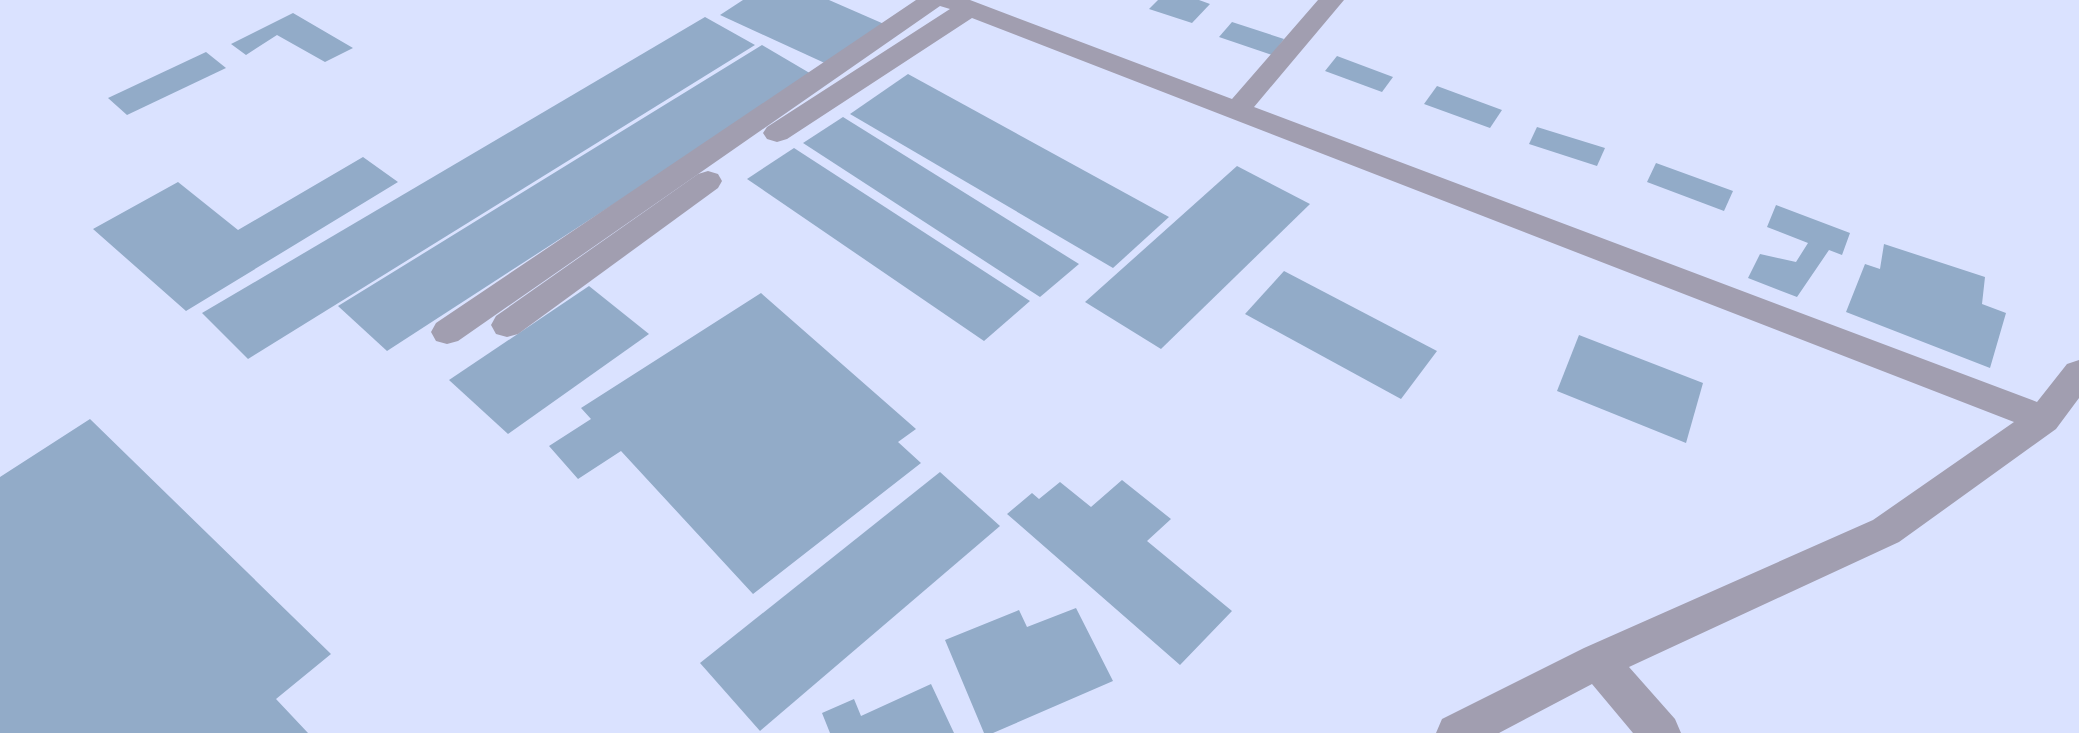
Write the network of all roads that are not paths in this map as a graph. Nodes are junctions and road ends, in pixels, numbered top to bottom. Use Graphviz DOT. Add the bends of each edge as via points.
graph roads {
  1 [pos="932,0"];
  2 [pos="1332,0"];
  3 [pos="958,4"];
  4 [pos="1236,111"];
  5 [pos="507,324"];
  6 [pos="447,332"];
  7 [pos="2079,373"];
  8 [pos="2044,419"];
  9 [pos="1598,662"];
  10 [pos="1457,733"];
  11 [pos="1660,733"];
  1 -- 6 [label="street"];
  2 -- 4 [label="street"];
  3 -- 4 [label="street"];
  3 -- 5 [label="street"];
  4 -- 8 [label="street"];
  7 -- 8 [label="street"];
  8 -- 9 [label="street" via="1886,531"];
  9 -- 10 [label="street"];
  9 -- 11 [label="street"];
}
